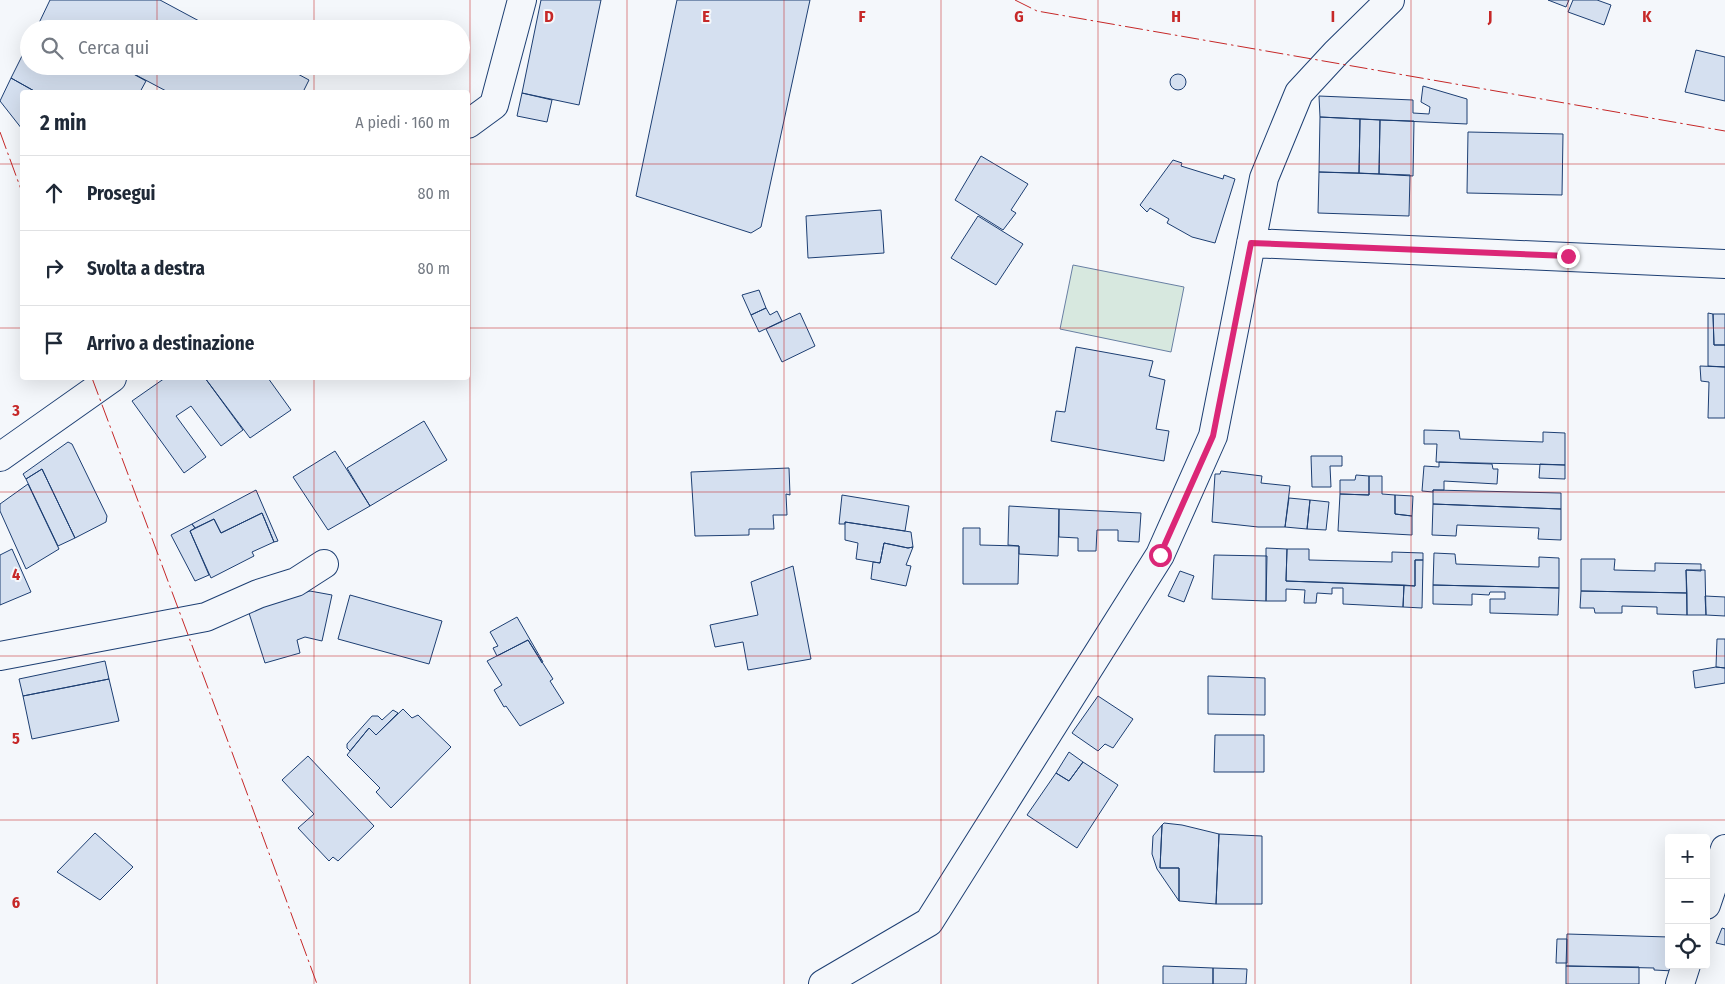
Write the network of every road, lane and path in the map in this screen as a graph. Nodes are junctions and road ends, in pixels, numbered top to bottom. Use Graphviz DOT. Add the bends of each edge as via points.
graph roads {
  1 [pos="522,0"];
  2 [pos="1390,0"];
  3 [pos="470,123"];
  4 [pos="1251,243"];
  5 [pos="1725,264"];
  6 [pos="109,380"];
  7 [pos="0,457"];
  8 [pos="324,564"];
  9 [pos="0,656"];
  10 [pos="1725,849"];
  11 [pos="1710,894"];
  12 [pos="1685,969"];
  13 [pos="823,984"];
  14 [pos="1680,984"];
  1 -- 3 [label="street" via="494,105"];
  2 -- 4 [label="street" via="1299,93 1264,178"];
  4 -- 5 [label="street"];
  4 -- 13 [label="street" via="1213,436 1160,555 929,922"];
  6 -- 7 [label="street"];
  8 -- 9 [label="street" via="296,582 258,594 206,617"];
  10 -- 11 [label="street"];
  12 -- 14 [label="street"];
}
